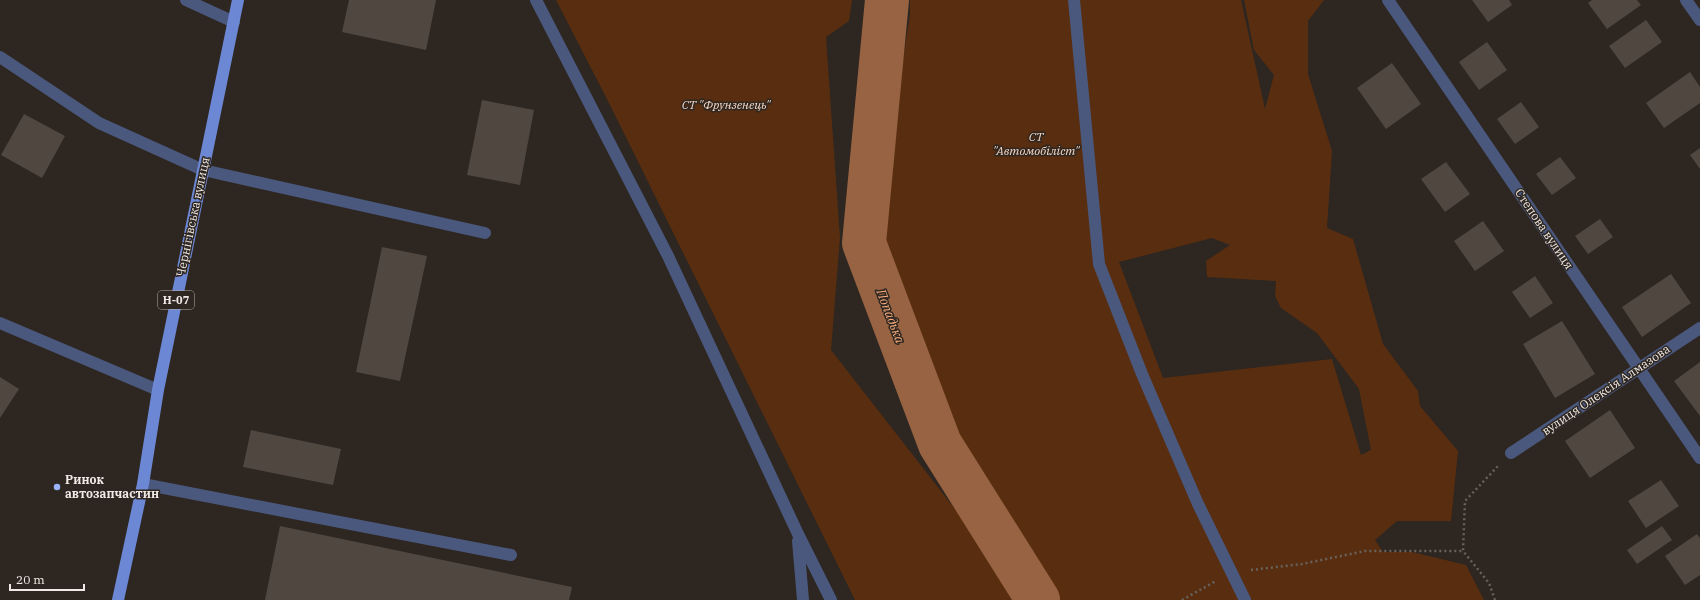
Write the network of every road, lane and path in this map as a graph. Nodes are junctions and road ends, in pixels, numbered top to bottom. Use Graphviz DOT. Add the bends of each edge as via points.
graph roads {
  1 [pos="186,0"];
  2 [pos="238,0"];
  3 [pos="536,0"];
  4 [pos="1074,0"];
  5 [pos="1388,0"];
  6 [pos="1686,0"];
  7 [pos="1698,14"];
  8 [pos="234,22"];
  9 [pos="0,57"];
  10 [pos="202,170"];
  11 [pos="485,233"];
  12 [pos="0,323"];
  13 [pos="1700,328"];
  14 [pos="1638,368"];
  15 [pos="158,390"];
  16 [pos="1511,453"];
  17 [pos="1700,458"];
  18 [pos="143,484"];
  19 [pos="798,534"];
  20 [pos="1463,551"];
  21 [pos="511,555"];
  22 [pos="1232,573"];
  23 [pos="118,600"];
  24 [pos="803,600"];
  25 [pos="831,600"];
  26 [pos="1182,600"];
  27 [pos="1245,600"];
  28 [pos="1494,600"];
  1 -- 8 [label="street"];
  2 -- 8 [label="main road, Чернігівська вулиця / Н-07"];
  3 -- 19 [label="street" via="668,256"];
  4 -- 22 [label="street" via="1099,264 1142,374 1198,504"];
  5 -- 14 [label="street, Степова вулиця"];
  6 -- 7 [label="street"];
  8 -- 10 [label="main road, Чернігівська вулиця / Н-07"];
  9 -- 10 [label="street" via="99,123"];
  10 -- 11 [label="street"];
  10 -- 15 [label="main road, Чернігівська вулиця / Н-07"];
  12 -- 15 [label="street"];
  13 -- 14 [label="street, вулиця Олексія Алмазова"];
  14 -- 16 [label="street, вулиця Олексія Алмазова"];
  14 -- 17 [label="street, Степова вулиця"];
  15 -- 18 [label="main road, Чернігівська вулиця / Н-07"];
  16 -- 20 [label="path" via="1465,501"];
  18 -- 21 [label="street"];
  18 -- 23 [label="main road, Чернігівська вулиця / Н-07"];
  19 -- 24 [label="street"];
  19 -- 25 [label="street"];
  20 -- 22 [label="path" via="1365,551 1302,564"];
  20 -- 28 [label="path" via="1490,584"];
  22 -- 26 [label="path"];
  22 -- 27 [label="street"];
}
